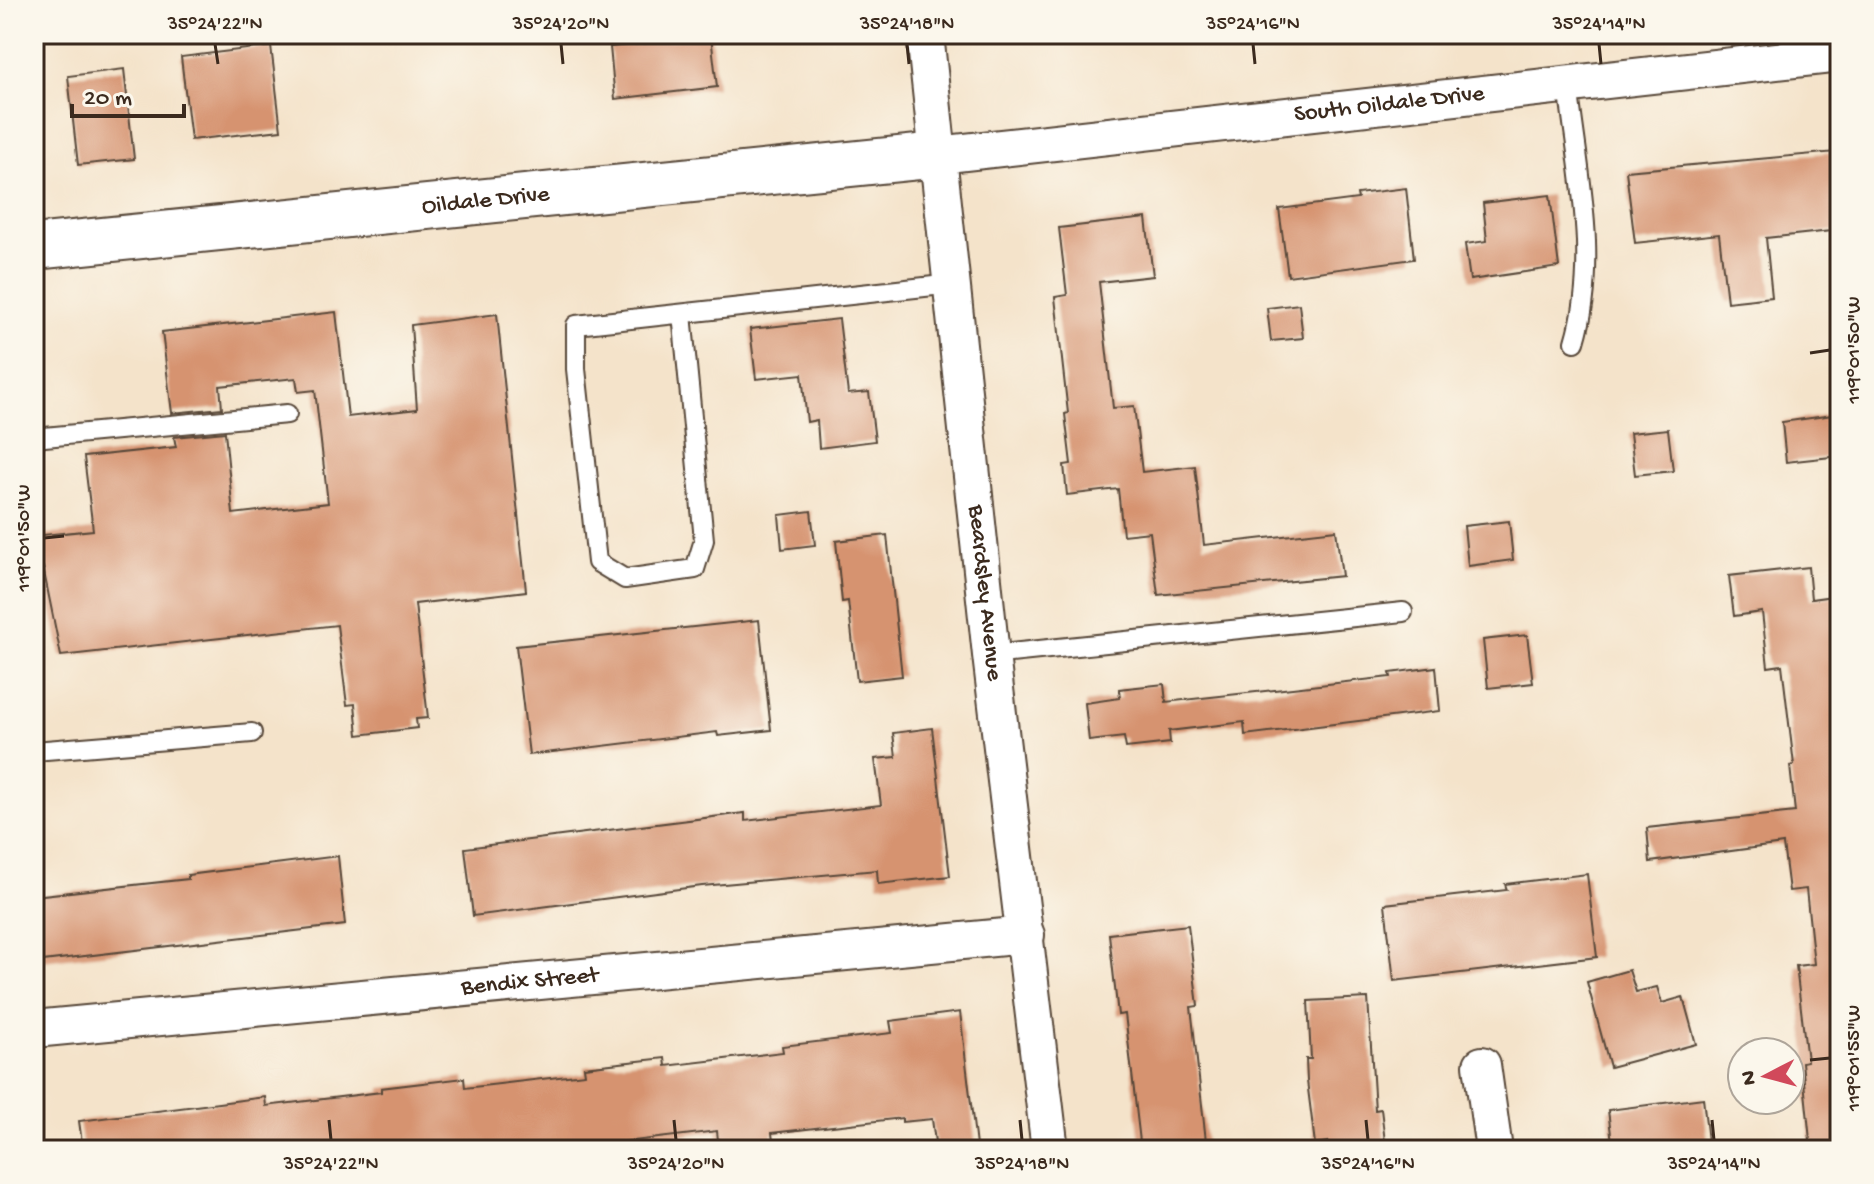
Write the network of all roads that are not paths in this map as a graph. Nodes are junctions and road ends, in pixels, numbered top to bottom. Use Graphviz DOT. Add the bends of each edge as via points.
graph roads {
  1 [pos="925,34"];
  2 [pos="1840,54"];
  3 [pos="1568,84"];
  4 [pos="938,155"];
  5 [pos="34,247"];
  6 [pos="952,284"];
  7 [pos="682,314"];
  8 [pos="1575,342"];
  9 [pos="287,414"];
  10 [pos="34,438"];
  11 [pos="1403,612"];
  12 [pos="991,655"];
  13 [pos="252,733"];
  14 [pos="34,751"];
  15 [pos="1026,935"];
  16 [pos="34,1029"];
  17 [pos="1482,1065"];
  18 [pos="1050,1150"];
  19 [pos="1494,1150"];
  1 -- 4 [label="street, Beardsley Avenue"];
  2 -- 3 [label="street, South Oildale Drive"];
  3 -- 4 [label="street, South Oildale Drive"];
  3 -- 8 [label="lane" via="1587,291"];
  4 -- 5 [label="street, Oildale Drive"];
  4 -- 6 [label="street, Beardsley Avenue"];
  6 -- 7 [label="lane"];
  6 -- 12 [label="street, Beardsley Avenue"];
  7 -- 7 [label="lane" via="576,325 597,562 625,579 695,569 704,540"];
  9 -- 10 [label="lane"];
  11 -- 12 [label="lane"];
  12 -- 15 [label="street, Beardsley Avenue"];
  13 -- 14 [label="lane"];
  15 -- 16 [label="street, Bendix Street"];
  15 -- 18 [label="street, Beardsley Avenue"];
  17 -- 19 [label="street"];
}
